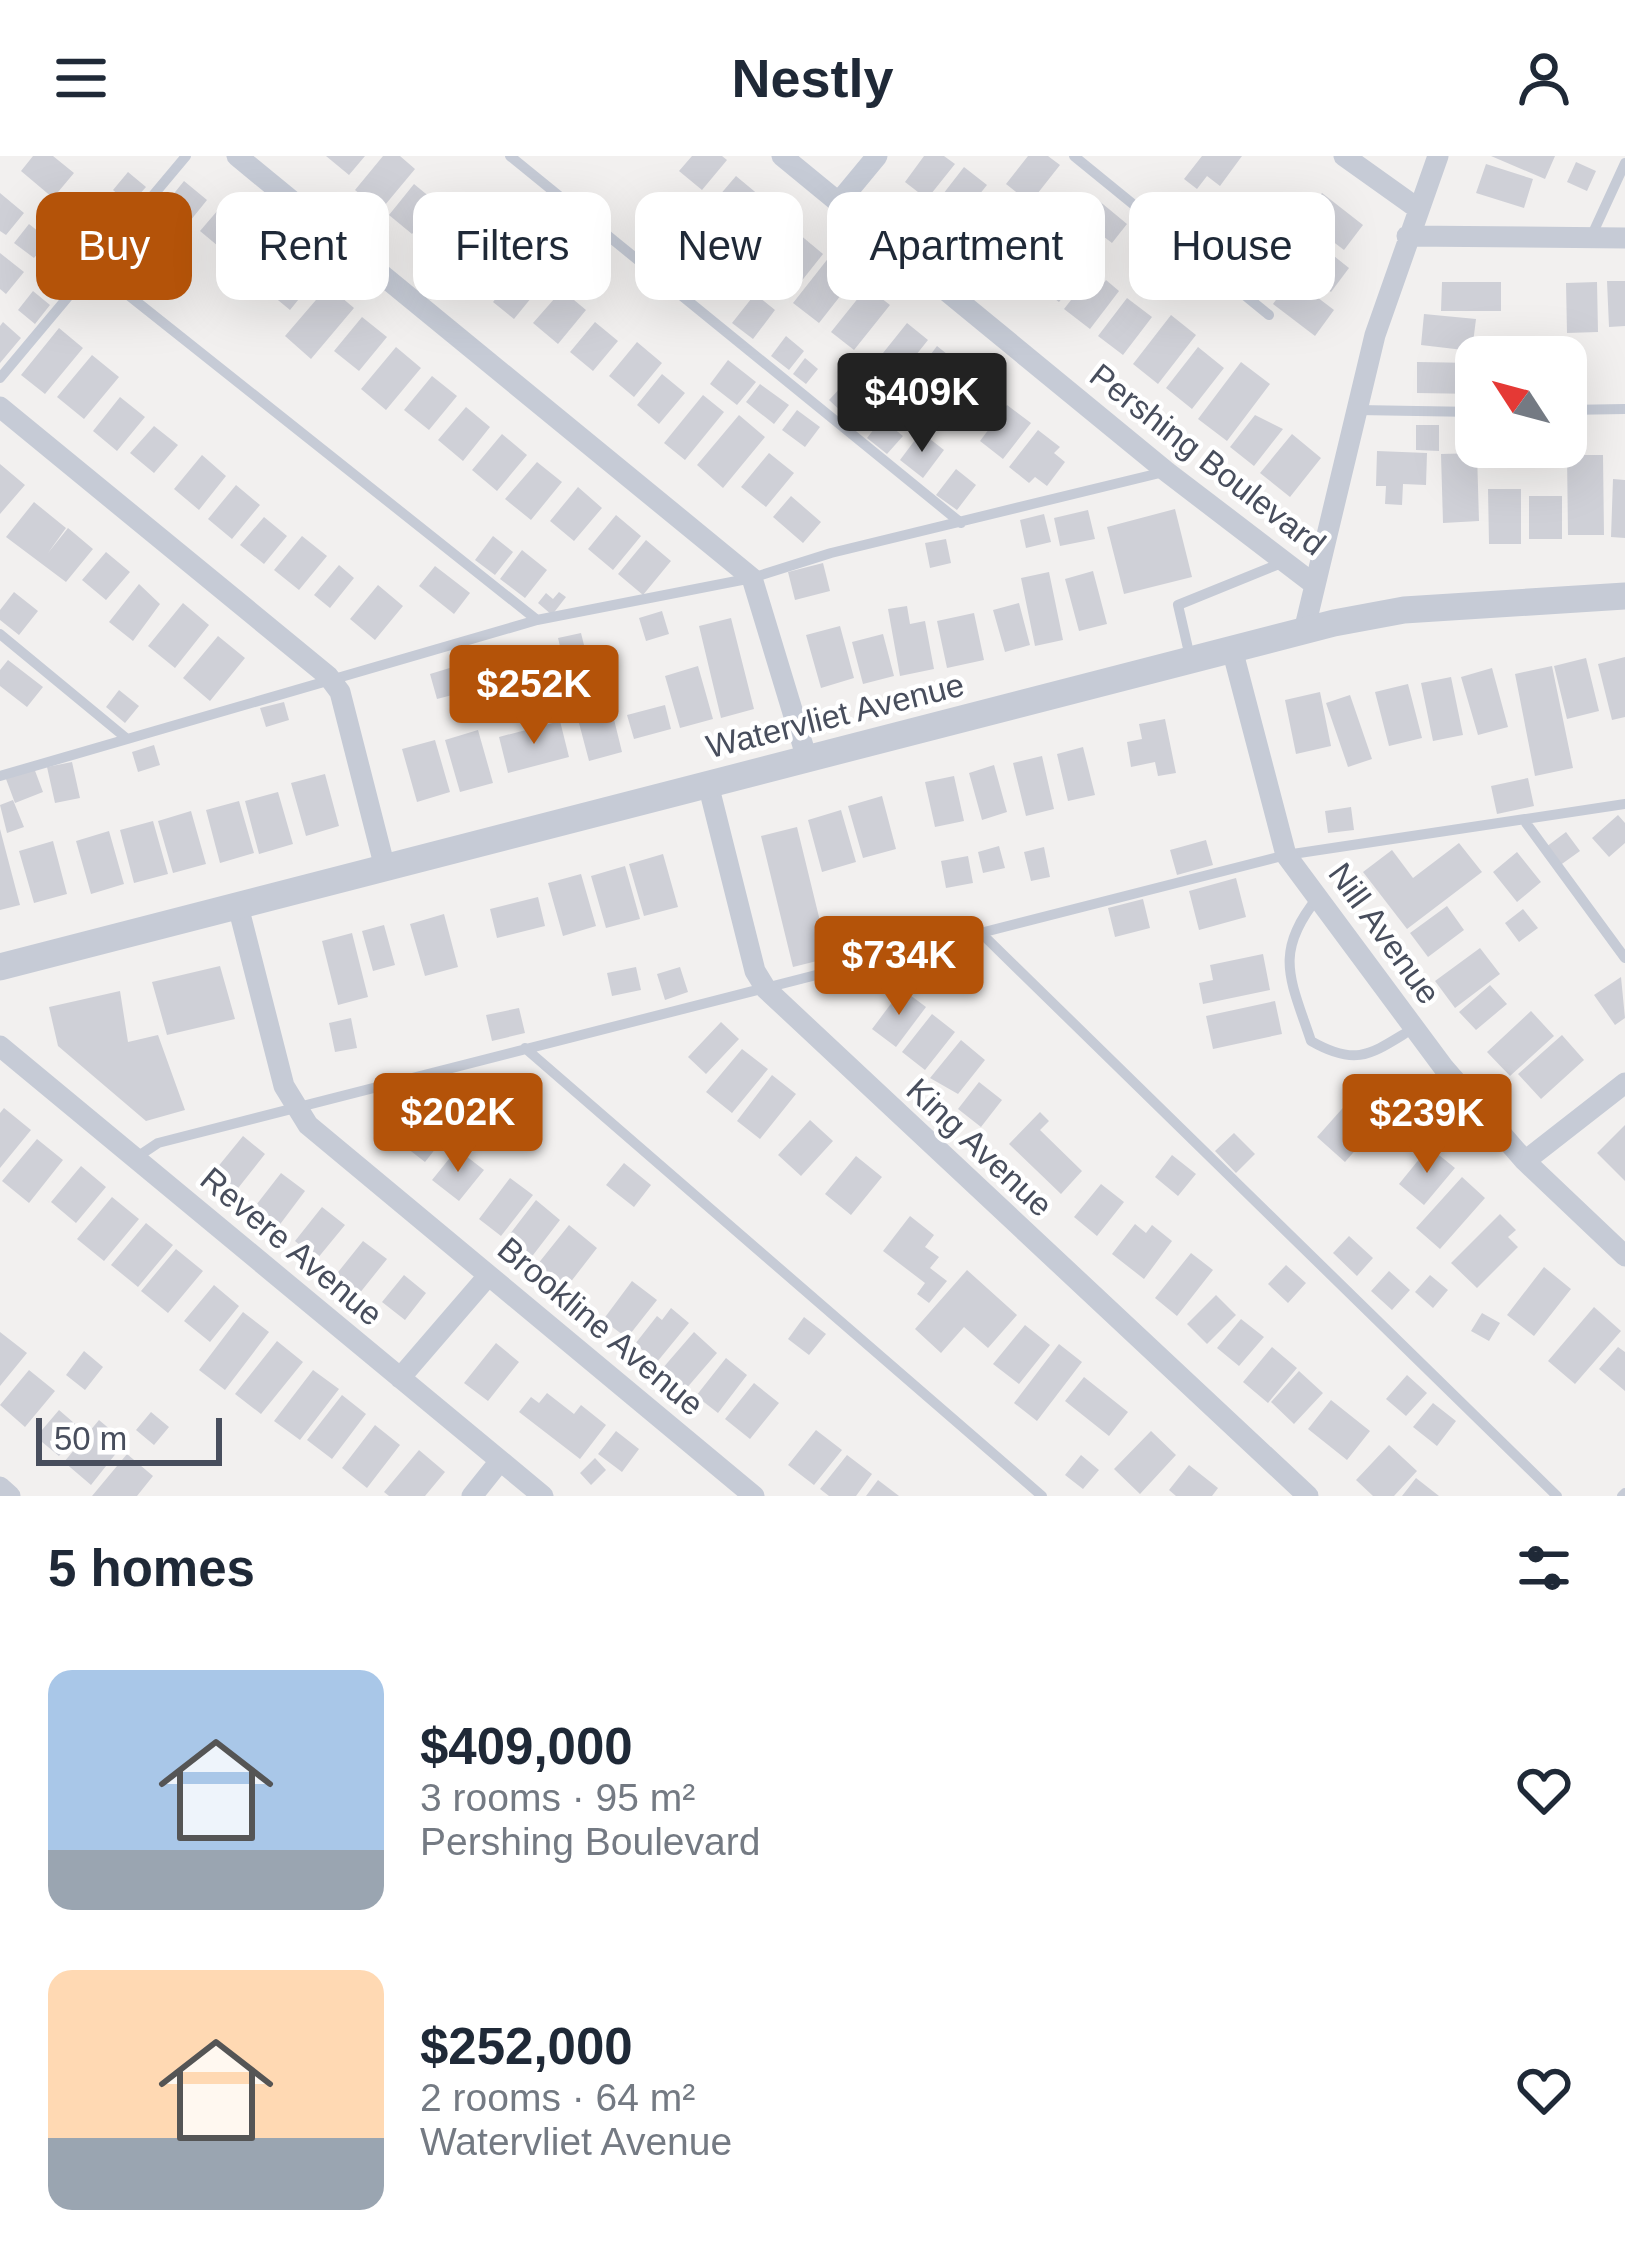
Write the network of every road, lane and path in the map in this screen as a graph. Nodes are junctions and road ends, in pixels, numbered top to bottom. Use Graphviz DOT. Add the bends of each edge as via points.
graph roads {
  1 [pos="186,156"];
  2 [pos="237,156"];
  3 [pos="510,156"];
  4 [pos="782,156"];
  5 [pos="877,156"];
  6 [pos="1074,156"];
  7 [pos="1344,156"];
  8 [pos="1438,156"];
  9 [pos="1625,164"];
  10 [pos="156,192"];
  11 [pos="827,192"];
  12 [pos="847,192"];
  13 [pos="1417,208"];
  14 [pos="1407,236"];
  15 [pos="1625,238"];
  16 [pos="1590,239"];
  17 [pos="65,300"];
  18 [pos="135,300"];
  19 [pos="958,300"];
  20 [pos="1269,314"];
  21 [pos="0,378"];
  22 [pos="0,407"];
  23 [pos="1625,409"];
  24 [pos="1355,410"];
  25 [pos="1587,410"];
  26 [pos="1455,412"];
  27 [pos="1167,472"];
  28 [pos="962,523"];
  29 [pos="1284,562"];
  30 [pos="752,578"];
  31 [pos="1315,585"];
  32 [pos="1625,596"];
  33 [pos="537,620"];
  34 [pos="1304,631"];
  35 [pos="0,634"];
  36 [pos="1232,649"];
  37 [pos="1190,660"];
  38 [pos="328,676"];
  39 [pos="125,738"];
  40 [pos="807,759"];
  41 [pos="0,776"];
  42 [pos="708,784"];
  43 [pos="1625,804"];
  44 [pos="1526,823"];
  45 [pos="1286,855"];
  46 [pos="385,868"];
  47 [pos="1318,897"];
  48 [pos="238,906"];
  49 [pos="981,933"];
  50 [pos="1625,958"];
  51 [pos="0,967"];
  52 [pos="766,989"];
  53 [pos="1414,1028"];
  54 [pos="0,1046"];
  55 [pos="525,1048"];
  56 [pos="1625,1083"];
  57 [pos="294,1107"];
  58 [pos="135,1158"];
  59 [pos="1526,1161"];
  60 [pos="1625,1256"];
  61 [pos="488,1276"];
  62 [pos="400,1378"];
  63 [pos="500,1461"];
  64 [pos="0,1487"];
  65 [pos="10,1496"];
  66 [pos="472,1496"];
  67 [pos="543,1496"];
  68 [pos="754,1496"];
  69 [pos="1042,1496"];
  70 [pos="1308,1496"];
  71 [pos="1557,1496"];
  1 -- 10 [label="lane"];
  2 -- 30 [label="street"];
  3 -- 28 [label="lane"];
  4 -- 11 [label="street, Pershing Boulevard"];
  5 -- 12 [label="street"];
  6 -- 20 [label="lane"];
  7 -- 13 [label="street"];
  8 -- 13 [label="street"];
  9 -- 16 [label="lane"];
  13 -- 14 [label="street"];
  14 -- 16 [label="street"];
  14 -- 24 [label="street"];
  15 -- 16 [label="street"];
  17 -- 21 [label="lane"];
  18 -- 33 [label="lane"];
  19 -- 27 [label="street, Pershing Boulevard"];
  22 -- 38 [label="street"];
  23 -- 25 [label="lane"];
  24 -- 26 [label="lane"];
  24 -- 31 [label="street"];
  27 -- 28 [label="lane"];
  27 -- 29 [label="street, Pershing Boulevard"];
  28 -- 30 [label="lane"];
  29 -- 31 [label="street, Pershing Boulevard"];
  29 -- 37 [label="lane" via="1178,605"];
  30 -- 33 [label="lane"];
  30 -- 40 [label="street"];
  31 -- 34 [label="street"];
  32 -- 34 [label="street, Watervliet Avenue" via="1404,610"];
  33 -- 38 [label="lane"];
  34 -- 36 [label="street, Watervliet Avenue"];
  35 -- 39 [label="lane"];
  36 -- 37 [label="street, Watervliet Avenue"];
  36 -- 45 [label="street, Nill Avenue"];
  37 -- 40 [label="street, Watervliet Avenue"];
  38 -- 39 [label="lane"];
  38 -- 46 [label="street" via="340,692"];
  39 -- 41 [label="lane"];
  40 -- 42 [label="street, Watervliet Avenue"];
  42 -- 46 [label="street, Watervliet Avenue"];
  42 -- 52 [label="street, King Avenue"];
  43 -- 44 [label="lane"];
  44 -- 45 [label="lane"];
  44 -- 50 [label="lane"];
  45 -- 47 [label="street, Nill Avenue"];
  45 -- 49 [label="lane"];
  46 -- 48 [label="street, Watervliet Avenue"];
  47 -- 53 [label="street, Nill Avenue"];
  47 -- 53 [label="lane" via="1292,928 1288,950 1312,1041 1337,1056 1366,1057"];
  48 -- 51 [label="street, Watervliet Avenue"];
  48 -- 57 [label="street, Brookline Avenue"];
  49 -- 52 [label="lane"];
  49 -- 71 [label="lane"];
  52 -- 55 [label="lane"];
  52 -- 70 [label="street, King Avenue"];
  53 -- 59 [label="street, Nill Avenue"];
  54 -- 58 [label="street, Revere Avenue"];
  55 -- 57 [label="lane"];
  55 -- 69 [label="lane"];
  56 -- 59 [label="street"];
  57 -- 58 [label="lane" via="158,1143"];
  57 -- 61 [label="street, Brookline Avenue"];
  58 -- 62 [label="street, Revere Avenue"];
  59 -- 60 [label="street, Nill Avenue"];
  61 -- 62 [label="street"];
  61 -- 68 [label="street, Brookline Avenue"];
  62 -- 63 [label="street, Revere Avenue"];
  63 -- 66 [label="street"];
  63 -- 67 [label="street, Revere Avenue"];
  64 -- 65 [label="street"];
}
